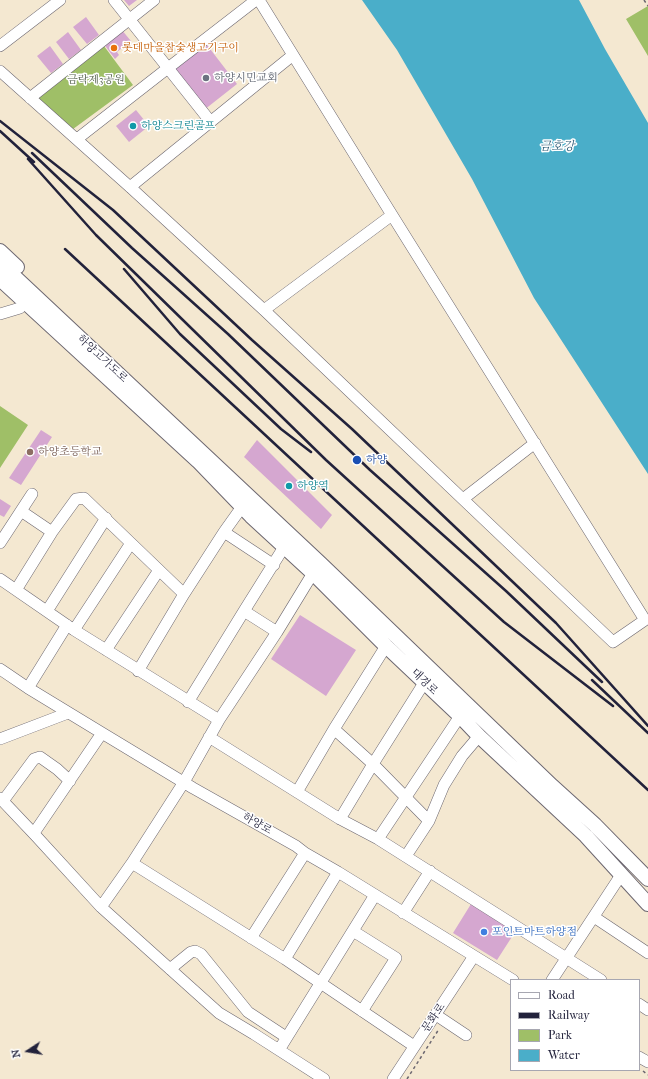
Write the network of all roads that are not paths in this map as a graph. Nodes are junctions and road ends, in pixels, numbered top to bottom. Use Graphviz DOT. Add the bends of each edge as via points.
graph roads {
  1 [pos="60,0"];
  2 [pos="114,0"];
  3 [pos="154,0"];
  4 [pos="256,0"];
  5 [pos="260,0"];
  6 [pos="129,20"];
  7 [pos="0,46"];
  8 [pos="294,55"];
  9 [pos="168,68"];
  10 [pos="0,71"];
  11 [pos="30,98"];
  12 [pos="210,122"];
  13 [pos="77,139"];
  14 [pos="130,187"];
  15 [pos="392,215"];
  16 [pos="0,251"];
  17 [pos="0,263"];
  18 [pos="0,279"];
  19 [pos="0,290"];
  20 [pos="20,308"];
  21 [pos="264,310"];
  22 [pos="0,314"];
  23 [pos="534,443"];
  24 [pos="201,458"];
  25 [pos="233,481"];
  26 [pos="32,494"];
  27 [pos="463,499"];
  28 [pos="21,510"];
  29 [pos="245,514"];
  30 [pos="106,518"];
  31 [pos="52,532"];
  32 [pos="224,532"];
  33 [pos="0,543"];
  34 [pos="131,543"];
  35 [pos="284,547"];
  36 [pos="274,565"];
  37 [pos="317,568"];
  38 [pos="159,570"];
  39 [pos="0,579"];
  40 [pos="16,590"];
  41 [pos="184,594"];
  42 [pos="47,611"];
  43 [pos="244,611"];
  44 [pos="70,627"];
  45 [pos="277,632"];
  46 [pos="386,646"];
  47 [pos="106,650"];
  48 [pos="0,669"];
  49 [pos="138,671"];
  50 [pos="424,683"];
  51 [pos="28,688"];
  52 [pos="188,702"];
  53 [pos="68,713"];
  54 [pos="460,716"];
  55 [pos="219,720"];
  56 [pos="334,729"];
  57 [pos="102,733"];
  58 [pos="479,736"];
  59 [pos="210,737"];
  60 [pos="0,739"];
  61 [pos="373,764"];
  62 [pos="70,781"];
  63 [pos="184,782"];
  64 [pos="297,792"];
  65 [pos="406,798"];
  66 [pos="2,800"];
  67 [pos="340,819"];
  68 [pos="429,821"];
  69 [pos="34,834"];
  70 [pos="378,839"];
  71 [pos="305,853"];
  72 [pos="406,856"];
  73 [pos="132,863"];
  74 [pos="430,871"];
  75 [pos="338,872"];
  76 [pos="621,875"];
  77 [pos="648,879"];
  78 [pos="375,895"];
  79 [pos="648,904"];
  80 [pos="101,907"];
  81 [pos="403,912"];
  82 [pos="594,917"];
  83 [pos="353,931"];
  84 [pos="251,938"];
  85 [pos="648,954"];
  86 [pos="474,956"];
  87 [pos="567,958"];
  88 [pos="285,959"];
  89 [pos="170,969"];
  90 [pos="511,979"];
  91 [pos="553,979"];
  92 [pos="599,979"];
  93 [pos="321,984"];
  94 [pos="362,1011"];
  95 [pos="436,1016"];
  96 [pos="466,1035"];
  97 [pos="286,1037"];
  98 [pos="414,1046"];
  99 [pos="279,1050"];
  100 [pos="324,1079"];
  101 [pos="393,1079"];
  1 -- 7 [label="street"];
  2 -- 6 [label="street"];
  3 -- 6 [label="street"];
  4 -- 9 [label="street"];
  5 -- 8 [label="street"];
  6 -- 9 [label="street"];
  6 -- 11 [label="street"];
  8 -- 12 [label="street"];
  8 -- 15 [label="street"];
  9 -- 12 [label="street"];
  9 -- 13 [label="street"];
  10 -- 11 [label="street"];
  11 -- 13 [label="street"];
  12 -- 14 [label="street"];
  13 -- 14 [label="street"];
  14 -- 21 [label="street"];
  15 -- 21 [label="street"];
  15 -- 23 [label="street"];
  16 -- 25 [label="main road" via="180,419 219,460"];
  17 -- 24 [label="main road, 하양고가도로"];
  18 -- 24 [label="main road, 하양고가도로"];
  19 -- 20 [label="main road"];
  20 -- 22 [label="street"];
  20 -- 29 [label="main road" via="229,503"];
  21 -- 27 [label="street"];
  23 -- 27 [label="street"];
  23 -- 27 [label="street" via="645,620 613,642"];
  24 -- 25 [label="main road, 대경로"];
  24 -- 29 [label="main road, 대경로"];
  25 -- 37 [label="main road, 대경로"];
  26 -- 28 [label="street"];
  28 -- 31 [label="street"];
  28 -- 33 [label="street"];
  29 -- 32 [label="street"];
  29 -- 35 [label="main road, 대경로"];
  30 -- 31 [label="street" via="84,498 76,499"];
  30 -- 34 [label="street"];
  30 -- 42 [label="street"];
  31 -- 40 [label="street"];
  32 -- 36 [label="street"];
  32 -- 41 [label="street"];
  34 -- 38 [label="street"];
  34 -- 44 [label="street"];
  35 -- 36 [label="street"];
  35 -- 37 [label="main road, 대경로"];
  36 -- 43 [label="street"];
  37 -- 45 [label="street"];
  37 -- 46 [label="main road, 대경로"];
  37 -- 77 [label="main road, 대경로" via="595,825"];
  38 -- 41 [label="street"];
  38 -- 47 [label="street"];
  39 -- 40 [label="street"];
  40 -- 42 [label="street"];
  41 -- 49 [label="street"];
  42 -- 44 [label="street"];
  43 -- 45 [label="street"];
  43 -- 52 [label="street"];
  44 -- 47 [label="street"];
  44 -- 51 [label="street"];
  45 -- 55 [label="street"];
  46 -- 50 [label="main road, 대경로"];
  46 -- 56 [label="street"];
  47 -- 49 [label="street"];
  48 -- 51 [label="street, 하양로"];
  49 -- 52 [label="street"];
  50 -- 54 [label="main road, 대경로"];
  50 -- 61 [label="street"];
  51 -- 53 [label="street, 하양로"];
  52 -- 55 [label="street"];
  53 -- 57 [label="street, 하양로"];
  53 -- 60 [label="street"];
  54 -- 58 [label="main road, 대경로"];
  54 -- 65 [label="street"];
  55 -- 59 [label="street"];
  56 -- 61 [label="street"];
  56 -- 64 [label="street"];
  57 -- 62 [label="street"];
  57 -- 63 [label="street, 하양로"];
  58 -- 68 [label="street" via="462,756 444,785"];
  58 -- 76 [label="main road, 대경로" via="586,836"];
  59 -- 63 [label="street"];
  59 -- 64 [label="street"];
  61 -- 65 [label="street"];
  61 -- 67 [label="street"];
  62 -- 66 [label="street" via="40,757 34,759"];
  62 -- 69 [label="street"];
  63 -- 71 [label="street, 하양로"];
  63 -- 73 [label="street"];
  64 -- 67 [label="street"];
  65 -- 68 [label="street"];
  65 -- 70 [label="street"];
  66 -- 69 [label="street"];
  67 -- 70 [label="street"];
  68 -- 72 [label="street"];
  69 -- 80 [label="street"];
  70 -- 72 [label="street"];
  71 -- 75 [label="street, 하양로"];
  71 -- 84 [label="street"];
  72 -- 74 [label="street"];
  73 -- 80 [label="street"];
  73 -- 84 [label="street"];
  74 -- 81 [label="street"];
  74 -- 87 [label="street"];
  75 -- 78 [label="street, 하양로"];
  75 -- 88 [label="street"];
  76 -- 79 [label="main road, 대경로"];
  76 -- 82 [label="street"];
  78 -- 81 [label="street, 하양로"];
  78 -- 83 [label="street"];
  80 -- 89 [label="street"];
  81 -- 86 [label="street, 하양로"];
  82 -- 85 [label="street"];
  82 -- 87 [label="street"];
  83 -- 93 [label="street"];
  83 -- 94 [label="street" via="396,958"];
  84 -- 88 [label="street"];
  86 -- 90 [label="street, 하양로"];
  86 -- 95 [label="street, 문화로"];
  87 -- 91 [label="street"];
  87 -- 92 [label="street"];
  88 -- 93 [label="street"];
  89 -- 97 [label="street" via="191,952 201,954 248,1012"];
  89 -- 99 [label="street" via="219,1013"];
  93 -- 94 [label="street"];
  93 -- 97 [label="street"];
  94 -- 98 [label="street"];
  95 -- 96 [label="street"];
  95 -- 98 [label="street, 문화로"];
  97 -- 99 [label="street"];
  98 -- 101 [label="street, 문화로"];
  99 -- 100 [label="street"];
}
